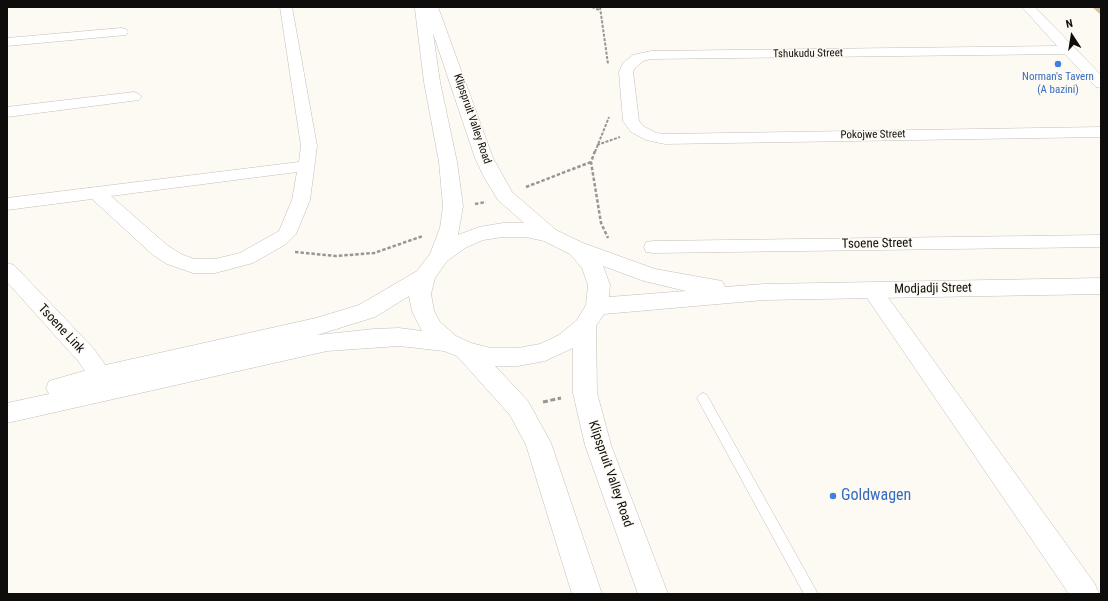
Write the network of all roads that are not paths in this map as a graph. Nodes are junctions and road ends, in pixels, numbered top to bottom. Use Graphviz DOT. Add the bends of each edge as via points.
graph roads {
  1 [pos="286,7"];
  2 [pos="422,7"];
  3 [pos="431,7"];
  4 [pos="1028,7"];
  5 [pos="121,32"];
  6 [pos="7,42"];
  7 [pos="1069,50"];
  8 [pos="1101,84"];
  9 [pos="134,97"];
  10 [pos="7,112"];
  11 [pos="1101,132"];
  12 [pos="646,135"];
  13 [pos="307,166"];
  14 [pos="96,193"];
  15 [pos="7,204"];
  16 [pos="550,235"];
  17 [pos="1101,241"];
  18 [pos="653,247"];
  19 [pos="577,249"];
  20 [pos="440,256"];
  21 [pos="7,270"];
  22 [pos="425,276"];
  23 [pos="1101,286"];
  24 [pos="872,290"];
  25 [pos="764,292"];
  26 [pos="591,316"];
  27 [pos="457,346"];
  28 [pos="106,384"];
  29 [pos="703,398"];
  30 [pos="7,402"];
  31 [pos="7,413"];
  32 [pos="587,594"];
  33 [pos="653,594"];
  34 [pos="811,594"];
  35 [pos="1085,594"];
  1 -- 13 [label="street" via="309,146"];
  2 -- 20 [label="street, Klipspruit Valley Road" via="453,206 450,228"];
  3 -- 16 [label="street, Klipspruit Valley Road" via="484,158 505,196"];
  4 -- 7 [label="street"];
  5 -- 6 [label="street"];
  7 -- 8 [label="street"];
  7 -- 12 [label="street, Tshukudu Street" via="644,56 631,62 626,72 631,121"];
  9 -- 10 [label="street"];
  11 -- 12 [label="street, Pokojwe Street" via="665,139"];
  13 -- 14 [label="street"];
  13 -- 14 [label="street" via="301,200 289,231 267,247 227,264 200,266 180,262 160,250"];
  14 -- 15 [label="street"];
  16 -- 19 [label="street" via="564,240"];
  16 -- 20 [label="street" via="526,230 479,234"];
  17 -- 18 [label="street, Tsoene Street"];
  19 -- 25 [label="street, Modjadji Street" via="652,276 692,284"];
  19 -- 26 [label="street, Klipspruit Valley Road" via="592,265 599,285"];
  20 -- 22 [label="street"];
  21 -- 28 [label="street, Tsoene Link" via="86,355"];
  22 -- 27 [label="street" via="420,294 423,311 432,328"];
  22 -- 28 [label="street" via="366,311"];
  23 -- 24 [label="street, Modjadji Street"];
  24 -- 25 [label="street, Modjadji Street"];
  24 -- 35 [label="street"];
  25 -- 26 [label="street, Modjadji Street"];
  26 -- 27 [label="street" via="567,341 538,353 518,357 491,357"];
  26 -- 33 [label="street, Klipspruit Valley Road" via="585,393 598,445"];
  27 -- 28 [label="street" via="393,337 327,342"];
  27 -- 32 [label="street" via="519,408 538,443"];
  28 -- 30 [label="street"];
  28 -- 31 [label="street"];
  29 -- 34 [label="lane"];
}
